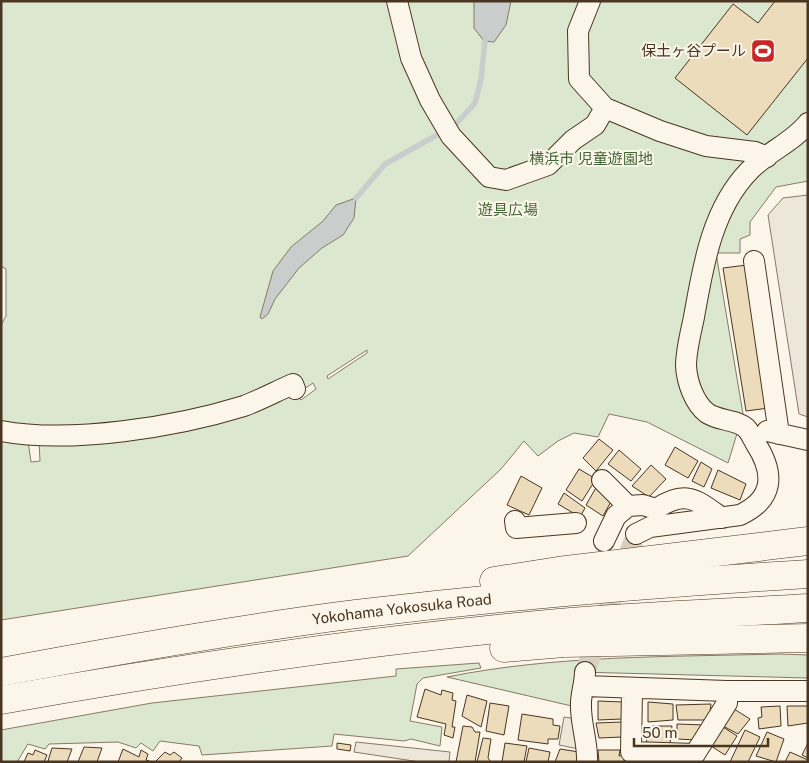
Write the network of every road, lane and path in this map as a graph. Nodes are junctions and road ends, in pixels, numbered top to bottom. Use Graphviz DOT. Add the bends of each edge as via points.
graph roads {
  1 [pos="396,1"];
  2 [pos="590,1"];
  3 [pos="605,108"];
  4 [pos="808,123"];
  5 [pos="767,157"];
  6 [pos="754,261"];
  7 [pos="295,389"];
  8 [pos="1,431"];
  9 [pos="769,438"];
  10 [pos="808,440"];
  11 [pos="602,480"];
  12 [pos="628,506"];
  13 [pos="558,513"];
  14 [pos="722,518"];
  15 [pos="515,521"];
  16 [pos="576,523"];
  17 [pos="636,534"];
  18 [pos="808,541"];
  19 [pos="808,574"];
  20 [pos="808,608"];
  21 [pos="808,638"];
  22 [pos="138,647"];
  23 [pos="1,672"];
  24 [pos="139,675"];
  25 [pos="632,689"];
  26 [pos="727,691"];
  27 [pos="808,691"];
  28 [pos="1,700"];
  29 [pos="587,762"];
  1 -- 3 [label="street" via="411,58 430,100 451,136 489,177 506,180 548,165 573,140 595,125"];
  2 -- 3 [label="street" via="578,31 579,79"];
  3 -- 5 [label="street" via="706,146 756,152"];
  4 -- 5 [label="street" via="798,135"];
  5 -- 9 [label="street" via="751,169 729,195 705,258 686,365 692,394 707,413"];
  6 -- 9 [label="street"];
  7 -- 8 [label="street" via="293,384 245,405 152,426 34,438"];
  9 -- 10 [label="street"];
  9 -- 14 [label="street" via="769,486 763,498 753,509"];
  11 -- 12 [label="street"];
  12 -- 14 [label="street" via="643,505 656,509 667,501 685,497 698,501"];
  12 -- 16 [label="street" via="616,516 607,534"];
  13 -- 16 [label="street"];
  14 -- 17 [label="street" via="650,527"];
  15 -- 16 [label="street" via="516,528"];
  18 -- 22 [label="highway" via="558,571 372,600"];
  19 -- 22 [label="highway, Yokohama Yokosuka Road" via="536,594 355,614"];
  20 -- 24 [label="highway, Yokohama Yokosuka Road" via="560,623 356,645"];
  21 -- 24 [label="highway" via="564,643"];
  22 -- 23 [label="highway, Yokohama Yokosuka Road"];
  24 -- 28 [label="highway, Yokohama Yokosuka Road"];
  25 -- 26 [label="street"];
  25 -- 26 [label="street" via="631,752 695,754 727,703"];
  25 -- 29 [label="street" via="585,679 580,706 588,748"];
  26 -- 27 [label="street"];
}
